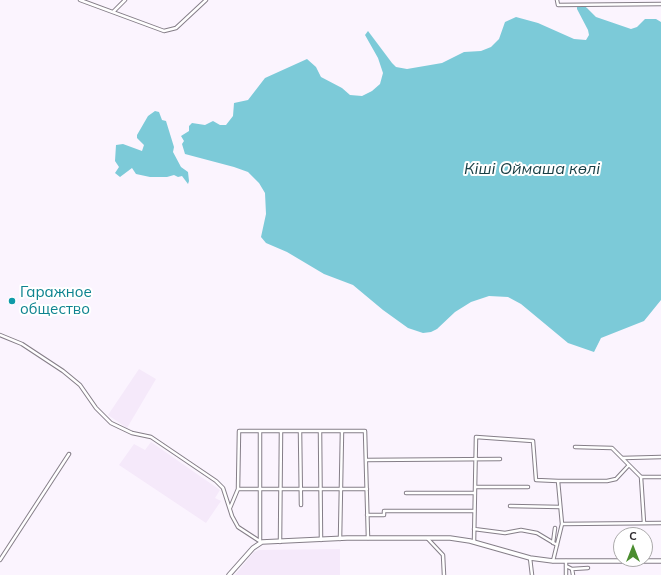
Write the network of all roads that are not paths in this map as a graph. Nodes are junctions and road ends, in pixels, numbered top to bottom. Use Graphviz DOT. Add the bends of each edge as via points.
graph roads {
  1 [pos="80,0"];
  2 [pos="125,0"];
  3 [pos="206,0"];
  4 [pos="557,0"];
  5 [pos="86,1"];
  6 [pos="661,4"];
  7 [pos="112,12"];
  8 [pos="0,335"];
  9 [pos="260,431"];
  10 [pos="281,431"];
  11 [pos="300,431"];
  12 [pos="320,431"];
  13 [pos="342,431"];
  14 [pos="575,447"];
  15 [pos="69,454"];
  16 [pos="661,457"];
  17 [pos="623,458"];
  18 [pos="475,459"];
  19 [pos="500,459"];
  20 [pos="366,460"];
  21 [pos="629,465"];
  22 [pos="641,477"];
  23 [pos="661,477"];
  24 [pos="558,481"];
  25 [pos="475,487"];
  26 [pos="528,487"];
  27 [pos="341,488"];
  28 [pos="238,489"];
  29 [pos="260,489"];
  30 [pos="280,489"];
  31 [pos="300,489"];
  32 [pos="320,489"];
  33 [pos="367,489"];
  34 [pos="406,493"];
  35 [pos="475,493"];
  36 [pos="301,505"];
  37 [pos="510,506"];
  38 [pos="560,507"];
  39 [pos="230,508"];
  40 [pos="474,511"];
  41 [pos="367,515"];
  42 [pos="661,523"];
  43 [pos="562,524"];
  44 [pos="644,524"];
  45 [pos="555,528"];
  46 [pos="474,529"];
  47 [pos="426,537"];
  48 [pos="368,538"];
  49 [pos="340,539"];
  50 [pos="321,540"];
  51 [pos="261,542"];
  52 [pos="280,542"];
  53 [pos="474,542"];
  54 [pos="553,543"];
  55 [pos="557,545"];
  56 [pos="530,558"];
  57 [pos="0,560"];
  58 [pos="553,561"];
  59 [pos="566,561"];
  60 [pos="661,561"];
  61 [pos="566,566"];
  62 [pos="588,568"];
  63 [pos="572,569"];
  64 [pos="228,575"];
  65 [pos="444,575"];
  66 [pos="532,575"];
  67 [pos="566,575"];
  68 [pos="573,575"];
  1 -- 5 [label="street"];
  2 -- 7 [label="street"];
  3 -- 7 [label="street" via="193,14 170,30 152,27"];
  4 -- 6 [label="street" via="558,5 562,6"];
  5 -- 7 [label="street"];
  8 -- 39 [label="street" via="22,344 64,371 80,385 96,408 111,423 132,433 151,437 216,481 223,488"];
  9 -- 10 [label="street"];
  9 -- 28 [label="street" via="239,431"];
  9 -- 29 [label="street"];
  10 -- 11 [label="street"];
  10 -- 30 [label="street"];
  11 -- 12 [label="street"];
  11 -- 31 [label="street"];
  12 -- 13 [label="street"];
  12 -- 32 [label="street"];
  13 -- 20 [label="street" via="365,431"];
  13 -- 27 [label="street"];
  14 -- 17 [label="street" via="612,448"];
  15 -- 57 [label="street"];
  16 -- 17 [label="street"];
  17 -- 21 [label="street"];
  18 -- 19 [label="street"];
  18 -- 20 [label="street"];
  18 -- 24 [label="street" via="476,437 533,440 536,480"];
  18 -- 25 [label="street"];
  20 -- 33 [label="street"];
  21 -- 22 [label="street"];
  21 -- 24 [label="street" via="616,479"];
  22 -- 23 [label="street"];
  22 -- 44 [label="street"];
  24 -- 38 [label="street"];
  25 -- 26 [label="street"];
  25 -- 35 [label="street"];
  27 -- 32 [label="street"];
  27 -- 33 [label="street"];
  27 -- 49 [label="street"];
  28 -- 29 [label="street"];
  28 -- 39 [label="street"];
  29 -- 30 [label="street"];
  29 -- 51 [label="street"];
  30 -- 31 [label="street"];
  30 -- 52 [label="street"];
  31 -- 32 [label="street"];
  31 -- 36 [label="street"];
  32 -- 50 [label="street"];
  33 -- 41 [label="street"];
  34 -- 35 [label="street"];
  35 -- 40 [label="street"];
  37 -- 38 [label="street"];
  38 -- 43 [label="street"];
  39 -- 51 [label="street" via="238,527"];
  40 -- 41 [label="street" via="384,511 384,515"];
  40 -- 46 [label="street"];
  41 -- 48 [label="street"];
  42 -- 44 [label="street"];
  43 -- 44 [label="street"];
  43 -- 55 [label="street"];
  45 -- 54 [label="street"];
  46 -- 53 [label="street"];
  46 -- 54 [label="street" via="505,533 521,530 537,533"];
  47 -- 48 [label="street"];
  47 -- 53 [label="street"];
  47 -- 65 [label="street" via="443,555"];
  48 -- 49 [label="street"];
  49 -- 50 [label="street"];
  50 -- 52 [label="street"];
  51 -- 52 [label="street"];
  51 -- 64 [label="street"];
  53 -- 56 [label="street"];
  54 -- 55 [label="street"];
  55 -- 58 [label="street"];
  56 -- 58 [label="street"];
  56 -- 66 [label="street"];
  58 -- 59 [label="street"];
  59 -- 60 [label="street"];
  59 -- 61 [label="street"];
  61 -- 63 [label="street"];
  61 -- 67 [label="street"];
  62 -- 63 [label="street"];
  63 -- 68 [label="street"];
}
